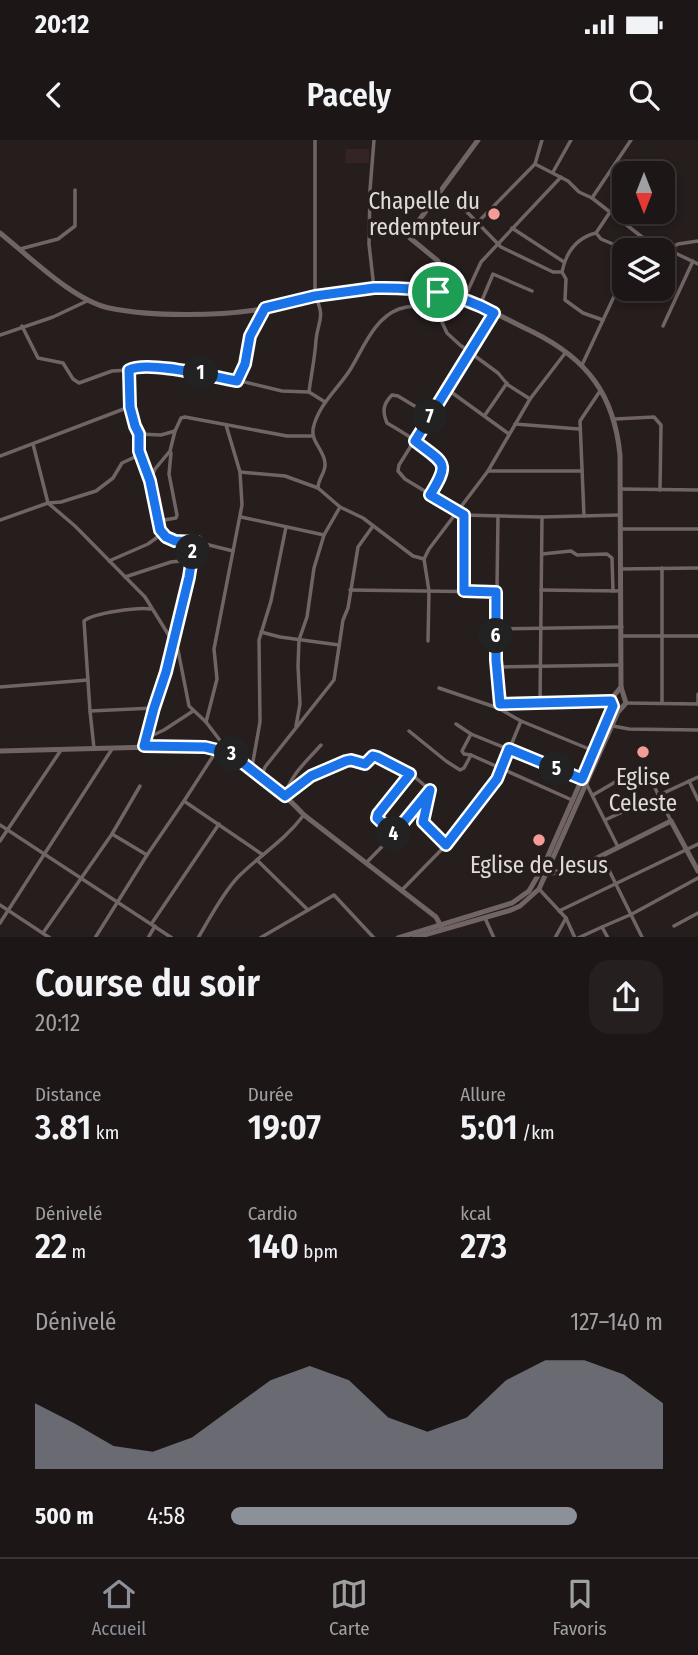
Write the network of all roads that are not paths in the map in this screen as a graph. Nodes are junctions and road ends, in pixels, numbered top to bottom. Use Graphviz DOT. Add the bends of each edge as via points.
graph roads {
  1 [pos="315,140"];
  2 [pos="374,140"];
  3 [pos="478,140"];
  4 [pos="542,140"];
  5 [pos="571,140"];
  6 [pos="631,140"];
  7 [pos="535,164"];
  8 [pos="553,172"];
  9 [pos="561,177"];
  10 [pos="75,190"];
  11 [pos="592,198"];
  12 [pos="467,212"];
  13 [pos="610,212"];
  14 [pos="477,222"];
  15 [pos="512,228"];
  16 [pos="0,233"];
  17 [pos="596,233"];
  18 [pos="644,238"];
  19 [pos="698,242"];
  20 [pos="498,243"];
  21 [pos="612,244"];
  22 [pos="675,245"];
  23 [pos="20,249"];
  24 [pos="675,252"];
  25 [pos="564,262"];
  26 [pos="696,262"];
  27 [pos="562,272"];
  28 [pos="374,288"];
  29 [pos="532,291"];
  30 [pos="438,292"];
  31 [pos="315,296"];
  32 [pos="466,300"];
  33 [pos="612,300"];
  34 [pos="87,301"];
  35 [pos="480,305"];
  36 [pos="265,308"];
  37 [pos="443,308"];
  38 [pos="494,313"];
  39 [pos="603,320"];
  40 [pos="663,326"];
  41 [pos="23,327"];
  42 [pos="0,335"];
  43 [pos="567,352"];
  44 [pos="470,353"];
  45 [pos="582,365"];
  46 [pos="129,370"];
  47 [pos="237,381"];
  48 [pos="507,383"];
  49 [pos="447,389"];
  50 [pos="601,390"];
  51 [pos="309,392"];
  52 [pos="530,399"];
  53 [pos="325,402"];
  54 [pos="130,407"];
  55 [pos="485,415"];
  56 [pos="431,416"];
  57 [pos="615,419"];
  58 [pos="515,424"];
  59 [pos="226,425"];
  60 [pos="579,429"];
  61 [pos="176,431"];
  62 [pos="139,434"];
  63 [pos="509,434"];
  64 [pos="313,436"];
  65 [pos="415,441"];
  66 [pos="33,444"];
  67 [pos="139,451"];
  68 [pos="170,451"];
  69 [pos="0,456"];
  70 [pos="488,471"];
  71 [pos="582,471"];
  72 [pos="240,472"];
  73 [pos="150,481"];
  74 [pos="318,488"];
  75 [pos="620,489"];
  76 [pos="660,490"];
  77 [pos="698,490"];
  78 [pos="430,495"];
  79 [pos="48,503"];
  80 [pos="340,507"];
  81 [pos="457,512"];
  82 [pos="464,515"];
  83 [pos="620,515"];
  84 [pos="498,516"];
  85 [pos="583,516"];
  86 [pos="241,517"];
  87 [pos="542,517"];
  88 [pos="0,520"];
  89 [pos="158,521"];
  90 [pos="373,526"];
  91 [pos="286,527"];
  92 [pos="620,528"];
  93 [pos="698,529"];
  94 [pos="163,534"];
  95 [pos="324,534"];
  96 [pos="197,542"];
  97 [pos="233,551"];
  98 [pos="542,554"];
  99 [pos="424,559"];
  100 [pos="191,560"];
  101 [pos="109,561"];
  102 [pos="662,568"];
  103 [pos="698,568"];
  104 [pos="621,569"];
  105 [pos="125,577"];
  106 [pos="350,590"];
  107 [pos="541,590"];
  108 [pos="429,591"];
  109 [pos="464,591"];
  110 [pos="612,591"];
  111 [pos="621,591"];
  112 [pos="496,592"];
  113 [pos="152,609"];
  114 [pos="621,627"];
  115 [pos="496,629"];
  116 [pos="541,629"];
  117 [pos="261,632"];
  118 [pos="662,635"];
  119 [pos="621,636"];
  120 [pos="698,636"];
  121 [pos="299,640"];
  122 [pos="428,641"];
  123 [pos="174,642"];
  124 [pos="339,645"];
  125 [pos="621,664"];
  126 [pos="541,666"];
  127 [pos="497,667"];
  128 [pos="88,680"];
  129 [pos="0,687"];
  130 [pos="621,687"];
  131 [pos="439,688"];
  132 [pos="616,694"];
  133 [pos="698,694"];
  134 [pos="625,699"];
  135 [pos="540,703"];
  136 [pos="662,703"];
  137 [pos="612,704"];
  138 [pos="698,704"];
  139 [pos="499,706"];
  140 [pos="154,708"];
  141 [pos="620,709"];
  142 [pos="90,711"];
  143 [pos="193,711"];
  144 [pos="521,721"];
  145 [pos="206,722"];
  146 [pos="456,724"];
  147 [pos="613,726"];
  148 [pos="296,728"];
  149 [pos="410,730"];
  150 [pos="698,730"];
  151 [pos="471,734"];
  152 [pos="146,738"];
  153 [pos="321,745"];
  154 [pos="144,746"];
  155 [pos="94,748"];
  156 [pos="113,748"];
  157 [pos="217,749"];
  158 [pos="509,749"];
  159 [pos="61,750"];
  160 [pos="0,751"];
  161 [pos="594,751"];
  162 [pos="230,753"];
  163 [pos="471,755"];
  164 [pos="252,769"];
  165 [pos="502,769"];
  166 [pos="410,774"];
  167 [pos="261,777"];
  168 [pos="698,777"];
  169 [pos="582,779"];
  170 [pos="689,781"];
  171 [pos="587,785"];
  172 [pos="140,786"];
  173 [pos="430,790"];
  174 [pos="593,795"];
  175 [pos="659,795"];
  176 [pos="285,796"];
  177 [pos="572,800"];
  178 [pos="698,800"];
  179 [pos="184,801"];
  180 [pos="304,815"];
  181 [pos="605,820"];
  182 [pos="671,821"];
  183 [pos="219,824"];
  184 [pos="0,825"];
  185 [pos="7,830"];
  186 [pos="112,834"];
  187 [pos="394,834"];
  188 [pos="0,841"];
  189 [pos="698,844"];
  190 [pos="446,845"];
  191 [pos="618,847"];
  192 [pos="687,849"];
  193 [pos="44,854"];
  194 [pos="146,855"];
  195 [pos="263,855"];
  196 [pos="602,856"];
  197 [pos="257,860"];
  198 [pos="366,863"];
  199 [pos="698,871"];
  200 [pos="543,874"];
  201 [pos="81,878"];
  202 [pos="698,878"];
  203 [pos="616,883"];
  204 [pos="539,889"];
  205 [pos="401,891"];
  206 [pos="117,902"];
  207 [pos="0,905"];
  208 [pos="8,910"];
  209 [pos="308,910"];
  210 [pos="559,911"];
  211 [pos="698,913"];
  212 [pos="632,914"];
  213 [pos="485,918"];
  214 [pos="566,918"];
  215 [pos="0,923"];
  216 [pos="153,925"];
  217 [pos="441,926"];
  218 [pos="674,926"];
  219 [pos="602,927"];
  220 [pos="41,932"];
  221 [pos="35,937"];
  222 [pos="50,937"];
  223 [pos="95,937"];
  224 [pos="148,937"];
  225 [pos="172,937"];
  226 [pos="198,937"];
  227 [pos="260,937"];
  228 [pos="374,937"];
  229 [pos="398,937"];
  230 [pos="414,937"];
  231 [pos="446,937"];
  232 [pos="494,937"];
  233 [pos="556,937"];
  234 [pos="577,937"];
  235 [pos="608,937"];
  236 [pos="642,937"];
  1 -- 31 [label="street"];
  2 -- 28 [label="street" via="369,244"];
  3 -- 30 [label="street" via="409,234 443,271"];
  4 -- 7 [label="street"];
  5 -- 8 [label="street"];
  6 -- 11 [label="street"];
  7 -- 8 [label="street"];
  7 -- 14 [label="street"];
  8 -- 9 [label="street"];
  9 -- 11 [label="street"];
  9 -- 15 [label="street"];
  10 -- 23 [label="street" via="75,226 58,239"];
  11 -- 13 [label="street"];
  12 -- 14 [label="street"];
  13 -- 17 [label="street"];
  13 -- 18 [label="street"];
  14 -- 20 [label="street"];
  15 -- 20 [label="street"];
  15 -- 25 [label="street"];
  16 -- 23 [label="street"];
  17 -- 21 [label="street"];
  17 -- 25 [label="street" via="577,240"];
  19 -- 22 [label="street"];
  20 -- 27 [label="street" via="553,272"];
  20 -- 32 [label="street" via="481,262"];
  23 -- 34 [label="street"];
  24 -- 26 [label="street"];
  25 -- 27 [label="street"];
  26 -- 40 [label="street"];
  27 -- 39 [label="street" via="565,300"];
  28 -- 30 [label="street"];
  28 -- 31 [label="street"];
  29 -- 35 [label="street" via="493,274"];
  30 -- 32 [label="street"];
  31 -- 36 [label="street"];
  31 -- 51 [label="street" via="321,307 321,324"];
  32 -- 35 [label="street"];
  32 -- 37 [label="street" via="458,307"];
  33 -- 39 [label="street"];
  34 -- 36 [label="street" via="111,308 178,313"];
  34 -- 41 [label="street"];
  35 -- 38 [label="street"];
  36 -- 47 [label="street" via="250,336"];
  37 -- 44 [label="street" via="440,318 447,333"];
  37 -- 53 [label="street" via="410,306 391,312 363,344"];
  38 -- 43 [label="street"];
  38 -- 44 [label="street"];
  39 -- 45 [label="street"];
  41 -- 42 [label="street"];
  41 -- 46 [label="street" via="38,358 63,363 76,382"];
  43 -- 45 [label="street"];
  43 -- 52 [label="street"];
  44 -- 48 [label="street"];
  44 -- 49 [label="street"];
  45 -- 50 [label="street"];
  46 -- 47 [label="street" via="153,366"];
  46 -- 54 [label="street"];
  47 -- 51 [label="street"];
  48 -- 52 [label="street"];
  48 -- 55 [label="street"];
  49 -- 55 [label="street"];
  49 -- 56 [label="street"];
  50 -- 57 [label="street"];
  50 -- 60 [label="street"];
  51 -- 53 [label="street"];
  52 -- 58 [label="street"];
  53 -- 64 [label="street"];
  54 -- 62 [label="street"];
  54 -- 66 [label="street"];
  55 -- 63 [label="street"];
  56 -- 65 [label="street"];
  56 -- 65 [label="street" via="398,396 386,401 387,423"];
  57 -- 75 [label="street"];
  57 -- 76 [label="street" via="654,417 661,425"];
  58 -- 60 [label="street"];
  58 -- 63 [label="street"];
  59 -- 61 [label="street" via="186,416"];
  59 -- 64 [label="street"];
  59 -- 72 [label="street"];
  60 -- 71 [label="street"];
  61 -- 62 [label="street"];
  61 -- 68 [label="street"];
  62 -- 67 [label="street"];
  63 -- 70 [label="street"];
  64 -- 74 [label="street" via="326,462"];
  65 -- 78 [label="street" via="444,467"];
  65 -- 78 [label="street" via="398,471"];
  66 -- 69 [label="street"];
  66 -- 79 [label="street"];
  67 -- 73 [label="street"];
  67 -- 79 [label="street" via="102,488"];
  68 -- 73 [label="street"];
  68 -- 89 [label="street" via="177,515"];
  70 -- 71 [label="street"];
  70 -- 81 [label="street"];
  71 -- 85 [label="street"];
  72 -- 74 [label="street" via="285,476"];
  72 -- 86 [label="street"];
  73 -- 89 [label="street"];
  74 -- 80 [label="street"];
  75 -- 76 [label="street"];
  75 -- 83 [label="street"];
  76 -- 77 [label="street"];
  78 -- 81 [label="street"];
  79 -- 88 [label="street"];
  79 -- 101 [label="street"];
  80 -- 90 [label="street"];
  80 -- 95 [label="street"];
  81 -- 82 [label="street"];
  81 -- 99 [label="street"];
  82 -- 84 [label="street"];
  82 -- 109 [label="street"];
  83 -- 85 [label="street"];
  83 -- 92 [label="street"];
  84 -- 87 [label="street"];
  84 -- 112 [label="street"];
  85 -- 87 [label="street"];
  86 -- 91 [label="street"];
  86 -- 97 [label="street"];
  87 -- 98 [label="street"];
  89 -- 94 [label="street"];
  90 -- 99 [label="street"];
  90 -- 106 [label="street" via="358,547"];
  91 -- 95 [label="street"];
  91 -- 117 [label="street"];
  92 -- 93 [label="street"];
  92 -- 104 [label="street"];
  94 -- 96 [label="street" via="175,541"];
  94 -- 101 [label="street"];
  95 -- 121 [label="street"];
  96 -- 97 [label="street"];
  96 -- 100 [label="street"];
  97 -- 145 [label="street"];
  98 -- 107 [label="street"];
  98 -- 110 [label="street" via="607,554 612,558"];
  99 -- 108 [label="street"];
  100 -- 105 [label="street"];
  100 -- 123 [label="street"];
  101 -- 105 [label="street"];
  102 -- 103 [label="street"];
  102 -- 104 [label="street"];
  102 -- 118 [label="street"];
  104 -- 111 [label="street"];
  105 -- 113 [label="street"];
  106 -- 108 [label="street"];
  106 -- 124 [label="street"];
  107 -- 110 [label="street"];
  107 -- 116 [label="street"];
  108 -- 109 [label="street"];
  108 -- 122 [label="street"];
  109 -- 112 [label="street"];
  110 -- 111 [label="street"];
  111 -- 114 [label="street"];
  112 -- 115 [label="street"];
  113 -- 123 [label="street"];
  113 -- 128 [label="street" via="87,618 83,628"];
  114 -- 116 [label="street"];
  114 -- 119 [label="street"];
  115 -- 116 [label="street"];
  115 -- 127 [label="street"];
  116 -- 126 [label="street"];
  117 -- 121 [label="street"];
  117 -- 164 [label="street" via="260,722"];
  118 -- 119 [label="street"];
  118 -- 120 [label="street"];
  118 -- 136 [label="street"];
  119 -- 125 [label="street"];
  121 -- 124 [label="street"];
  121 -- 148 [label="street"];
  123 -- 140 [label="street"];
  123 -- 143 [label="street"];
  124 -- 148 [label="street" via="334,680"];
  125 -- 126 [label="street"];
  125 -- 130 [label="street"];
  126 -- 127 [label="street"];
  126 -- 135 [label="street"];
  127 -- 139 [label="street"];
  128 -- 129 [label="street"];
  128 -- 142 [label="street"];
  130 -- 132 [label="street"];
  130 -- 134 [label="street"];
  131 -- 139 [label="street"];
  132 -- 134 [label="street"];
  132 -- 137 [label="street"];
  133 -- 138 [label="street"];
  134 -- 136 [label="street"];
  134 -- 141 [label="street"];
  135 -- 137 [label="street"];
  135 -- 139 [label="street"];
  136 -- 138 [label="street"];
  137 -- 141 [label="street"];
  137 -- 161 [label="street"];
  139 -- 144 [label="street"];
  140 -- 142 [label="street"];
  140 -- 152 [label="street"];
  141 -- 147 [label="street"];
  142 -- 155 [label="street"];
  143 -- 145 [label="street"];
  143 -- 152 [label="street"];
  144 -- 158 [label="street"];
  144 -- 161 [label="street"];
  145 -- 162 [label="street"];
  146 -- 151 [label="street"];
  147 -- 150 [label="street"];
  147 -- 171 [label="street"];
  148 -- 167 [label="street"];
  149 -- 163 [label="street" via="460,770"];
  151 -- 158 [label="street"];
  151 -- 163 [label="street" via="462,751"];
  152 -- 154 [label="street"];
  153 -- 176 [label="street" via="294,776"];
  154 -- 156 [label="street"];
  154 -- 157 [label="street"];
  155 -- 156 [label="street"];
  155 -- 159 [label="street"];
  156 -- 193 [label="street"];
  157 -- 162 [label="street"];
  157 -- 179 [label="street"];
  158 -- 165 [label="street"];
  158 -- 169 [label="street"];
  159 -- 160 [label="street"];
  159 -- 185 [label="street"];
  161 -- 169 [label="street"];
  162 -- 164 [label="street"];
  163 -- 165 [label="street"];
  164 -- 167 [label="street"];
  165 -- 177 [label="street"];
  165 -- 190 [label="street"];
  166 -- 173 [label="street"];
  166 -- 176 [label="street" via="373,756 361,765 351,760 311,776"];
  166 -- 187 [label="street" via="378,814"];
  167 -- 176 [label="street"];
  168 -- 170 [label="street"];
  169 -- 177 [label="street"];
  170 -- 175 [label="street"];
  170 -- 178 [label="street"];
  171 -- 174 [label="street"];
  171 -- 200 [label="street"];
  172 -- 186 [label="street"];
  173 -- 187 [label="street"];
  173 -- 190 [label="street" via="423,822"];
  174 -- 175 [label="street" via="626,777 652,783"];
  174 -- 181 [label="street"];
  175 -- 181 [label="street"];
  175 -- 182 [label="street"];
  176 -- 180 [label="street"];
  177 -- 200 [label="street"];
  179 -- 183 [label="street"];
  179 -- 194 [label="street"];
  180 -- 195 [label="street"];
  180 -- 198 [label="street"];
  181 -- 191 [label="street"];
  182 -- 191 [label="street"];
  182 -- 192 [label="street"];
  183 -- 195 [label="street"];
  183 -- 216 [label="street"];
  184 -- 185 [label="street"];
  185 -- 188 [label="street"];
  185 -- 193 [label="street"];
  186 -- 194 [label="street"];
  186 -- 201 [label="street"];
  187 -- 198 [label="street"];
  189 -- 192 [label="street"];
  190 -- 205 [label="street"];
  191 -- 196 [label="street"];
  192 -- 199 [label="street"];
  192 -- 203 [label="street"];
  193 -- 201 [label="street"];
  193 -- 208 [label="street"];
  194 -- 206 [label="street"];
  195 -- 197 [label="street"];
  196 -- 200 [label="street" via="579,867"];
  196 -- 203 [label="street"];
  197 -- 209 [label="street"];
  197 -- 226 [label="street" via="236,879"];
  198 -- 205 [label="street"];
  200 -- 204 [label="street"];
  200 -- 217 [label="street" via="512,903"];
  201 -- 206 [label="street"];
  201 -- 220 [label="street"];
  202 -- 212 [label="street"];
  203 -- 210 [label="street"];
  203 -- 212 [label="street"];
  204 -- 210 [label="street"];
  204 -- 213 [label="street" via="520,906"];
  205 -- 217 [label="street"];
  206 -- 216 [label="street"];
  206 -- 223 [label="street"];
  207 -- 208 [label="street"];
  208 -- 215 [label="street"];
  208 -- 220 [label="street"];
  209 -- 227 [label="street"];
  209 -- 228 [label="street" via="334,895"];
  210 -- 214 [label="street"];
  211 -- 218 [label="street"];
  212 -- 219 [label="street"];
  212 -- 236 [label="street"];
  213 -- 217 [label="street"];
  213 -- 232 [label="street"];
  214 -- 233 [label="street"];
  214 -- 234 [label="street"];
  216 -- 224 [label="street"];
  216 -- 225 [label="street"];
  217 -- 229 [label="street"];
  217 -- 230 [label="street"];
  217 -- 231 [label="street"];
  219 -- 234 [label="street"];
  219 -- 235 [label="street"];
  220 -- 221 [label="street"];
  220 -- 222 [label="street"];
}
